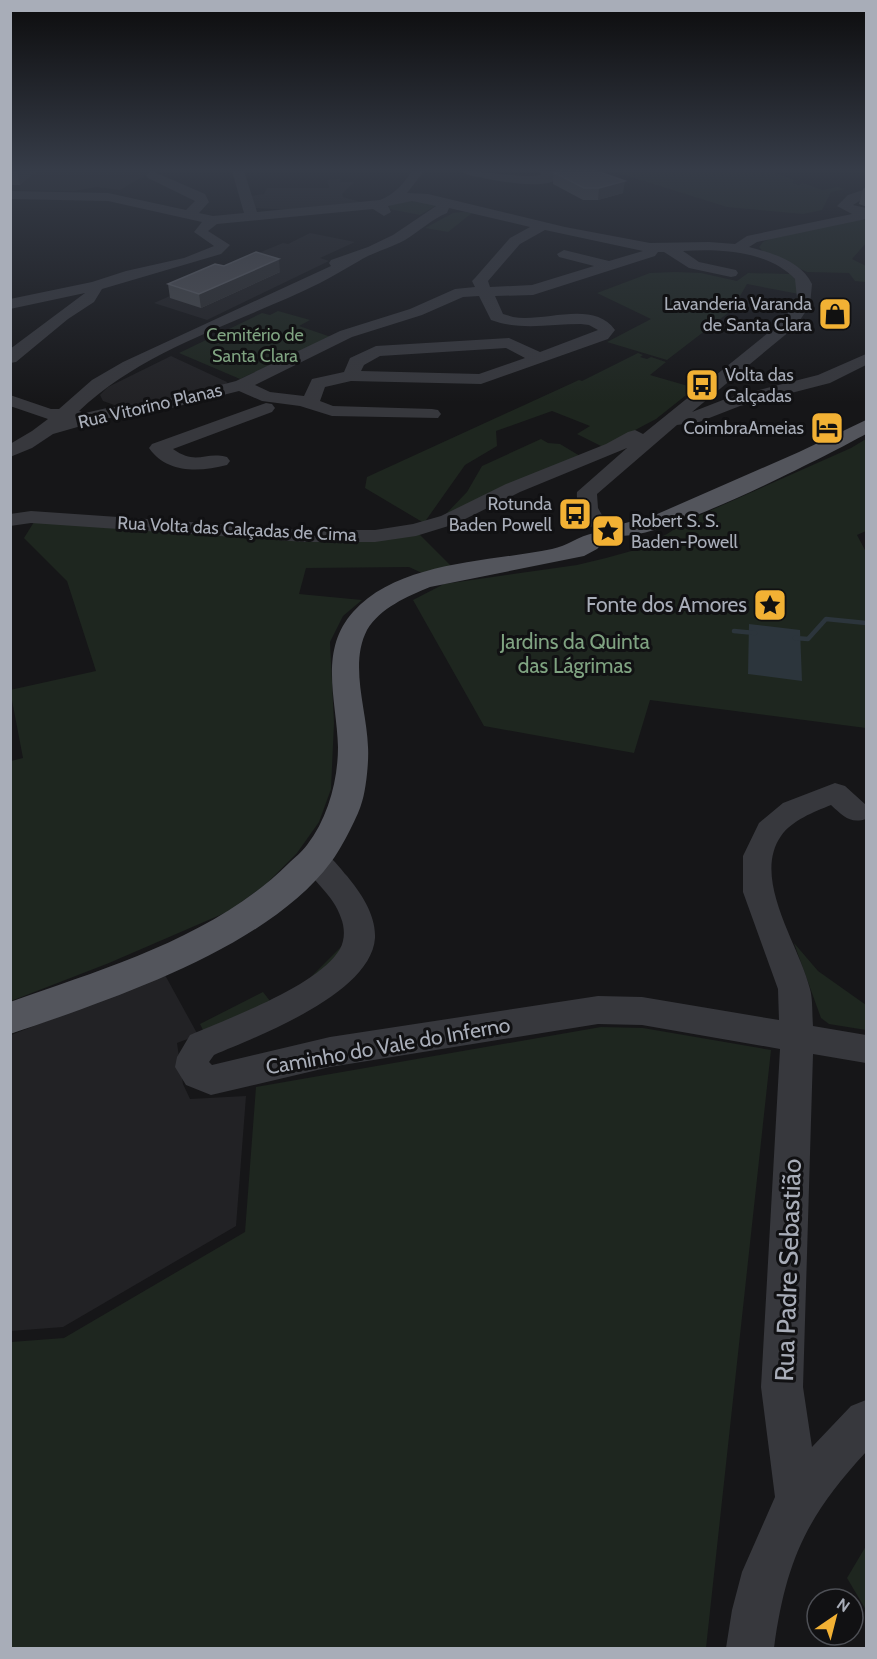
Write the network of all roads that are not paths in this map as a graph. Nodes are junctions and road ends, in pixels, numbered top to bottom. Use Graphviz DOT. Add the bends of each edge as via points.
graph roads {
  1 [pos="219,248"];
  2 [pos="375,248"];
  3 [pos="507,248"];
  4 [pos="660,248"];
  5 [pos="661,248"];
  6 [pos="739,248"];
  7 [pos="564,254"];
  8 [pos="608,265"];
  9 [pos="730,273"];
  10 [pos="96,286"];
  11 [pos="485,292"];
  12 [pos="10,304"];
  13 [pos="432,332"];
  14 [pos="383,351"];
  15 [pos="10,358"];
  16 [pos="539,358"];
  17 [pos="867,358"];
  18 [pos="351,376"];
  19 [pos="242,385"];
  20 [pos="84,394"];
  21 [pos="10,400"];
  22 [pos="310,404"];
  23 [pos="159,406"];
  24 [pos="266,408"];
  25 [pos="66,413"];
  26 [pos="432,414"];
  27 [pos="100,415"];
  28 [pos="665,426"];
  29 [pos="867,426"];
  30 [pos="50,429"];
  31 [pos="197,434"];
  32 [pos="10,451"];
  33 [pos="219,461"];
  34 [pos="10,520"];
  35 [pos="595,531"];
  36 [pos="857,812"];
  37 [pos="314,859"];
  38 [pos="10,1018"];
  39 [pos="797,1038"];
  40 [pos="867,1049"];
  41 [pos="867,1421"];
  42 [pos="798,1501"];
  43 [pos="750,1648"];
  1 -- 10 [label="street"];
  2 -- 20 [label="street, Rua Vitorino Planas" via="131,365"];
  3 -- 11 [label="street" via="480,281"];
  4 -- 8 [label="street, Rua Vitorino Planas"];
  5 -- 9 [label="street" via="694,265"];
  6 -- 28 [label="street" via="797,273 805,290 801,311"];
  7 -- 8 [label="street"];
  8 -- 11 [label="street, Rua Vitorino Planas" via="532,290"];
  10 -- 12 [label="street"];
  10 -- 15 [label="street" via="89,299"];
  11 -- 16 [label="street" via="497,317 508,321 592,319 600,321 607,330 602,336"];
  11 -- 19 [label="street, Rua Vitorino Planas" via="460,292 416,312 346,334"];
  13 -- 14 [label="street" via="392,340"];
  14 -- 16 [label="street" via="509,343"];
  14 -- 18 [label="street" via="356,362"];
  16 -- 18 [label="street" via="470,380"];
  17 -- 28 [label="street, Rua Volta das Calçadas de Cima" via="824,379 734,402"];
  18 -- 22 [label="street" via="318,383"];
  19 -- 22 [label="street" via="270,399"];
  19 -- 23 [label="street, Rua Vitorino Planas"];
  20 -- 25 [label="street, Rua Vitorino Planas"];
  20 -- 27 [label="street"];
  21 -- 25 [label="street" via="48,414"];
  22 -- 26 [label="street" via="332,411"];
  23 -- 27 [label="street, Rua Vitorino Planas"];
  23 -- 31 [label="street"];
  24 -- 31 [label="street"];
  25 -- 27 [label="street"];
  25 -- 30 [label="street, Rua Vitorino Planas"];
  27 -- 30 [label="street, Rua Vitorino Planas"];
  28 -- 34 [label="street, Rua Volta das Calçadas de Cima" via="513,488 448,520 416,530 306,536 31,517"];
  28 -- 35 [label="street" via="587,492 586,504"];
  29 -- 35 [label="main road" via="664,520 627,530 626,538 618,542 606,543"];
  30 -- 32 [label="street, Rua Vitorino Planas"];
  31 -- 33 [label="street" via="159,448 180,464"];
  35 -- 37 [label="main road" via="584,547 558,555 425,581 376,604 361,618 350,635 345,659 354,752 348,794 336,826"];
  36 -- 39 [label="street, Rua Padre Sebastião" via="835,793 793,810 769,830 758,856 758,892 794,989"];
  37 -- 38 [label="main road" via="281,893 240,923 191,948"];
  37 -- 39 [label="street, Caminho do Vale do Inferno" via="348,897 360,941 354,954 331,980 272,1014 202,1045 192,1062 199,1078 211,1080 330,1052 598,1010 642,1011"];
  39 -- 40 [label="street, Caminho do Vale do Inferno"];
  39 -- 42 [label="street, Rua Padre Sebastião" via="782,1387"];
  41 -- 42 [label="street"];
  42 -- 43 [label="street" via="772,1553 753,1617"];
}
